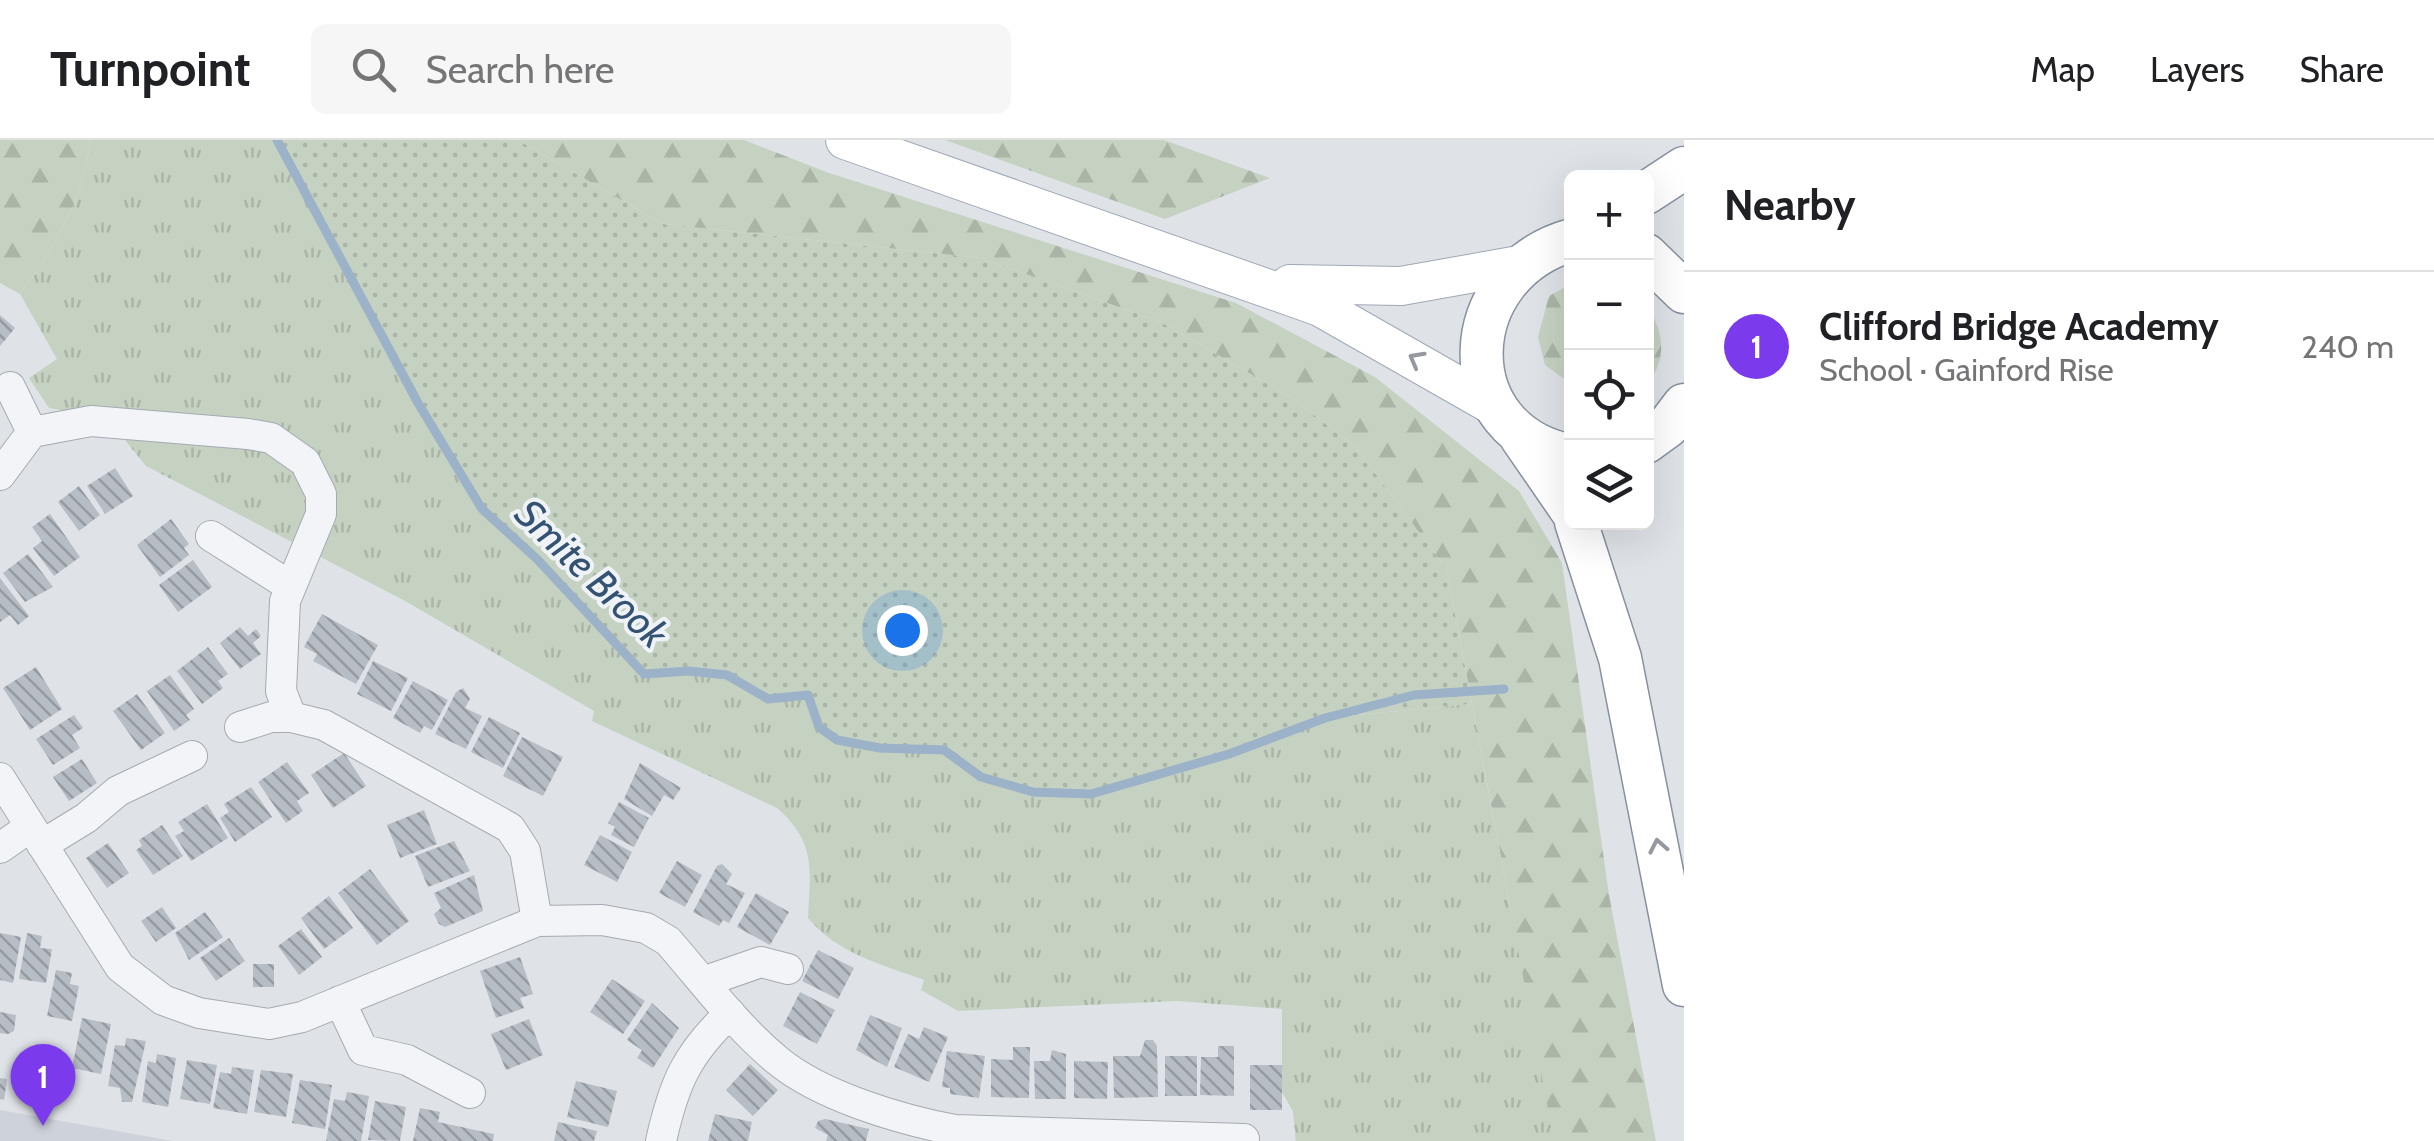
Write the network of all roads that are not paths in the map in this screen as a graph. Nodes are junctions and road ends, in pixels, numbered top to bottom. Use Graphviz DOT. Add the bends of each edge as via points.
graph roads {
  1 [pos="845,140"];
  2 [pos="1684,168"];
  3 [pos="1654,188"];
  4 [pos="1564,243"];
  5 [pos="1653,260"];
  6 [pos="1519,265"];
  7 [pos="1248,278"];
  8 [pos="1684,292"];
  9 [pos="10,387"];
  10 [pos="1684,404"];
  11 [pos="1505,417"];
  12 [pos="32,432"];
  13 [pos="1649,440"];
  14 [pos="1564,454"];
  15 [pos="0,475"];
  16 [pos="1564,500"];
  17 [pos="1579,530"];
  18 [pos="211,536"];
  19 [pos="291,582"];
  20 [pos="291,717"];
  21 [pos="240,727"];
  22 [pos="192,756"];
  23 [pos="0,778"];
  24 [pos="36,836"];
  25 [pos="0,848"];
  26 [pos="537,920"];
  27 [pos="788,968"];
  28 [pos="703,982"];
  29 [pos="1684,985"];
  30 [pos="340,1001"];
  31 [pos="730,1013"];
  32 [pos="470,1093"];
  33 [pos="908,1132"];
  34 [pos="1158,1139"];
  35 [pos="1244,1139"];
  36 [pos="661,1141"];
  1 -- 7 [label="main road"];
  2 -- 3 [label="highway"];
  4 -- 6 [label="highway"];
  5 -- 8 [label="highway"];
  6 -- 7 [label="main road" via="1401,286"];
  6 -- 11 [label="highway" via="1498,289 1482,332 1485,378"];
  11 -- 7 [label="main road, one-way" via="1320,307"];
  9 -- 12 [label="street"];
  10 -- 13 [label="highway"];
  11 -- 14 [label="highway" via="1548,450"];
  11 -- 16 [label="highway"];
  12 -- 15 [label="street"];
  12 -- 19 [label="street" via="91,421 248,434 290,448 314,478 321,504"];
  29 -- 17 [label="highway, one-way" via="1620,658"];
  18 -- 19 [label="street"];
  19 -- 20 [label="street" via="284,602 281,692"];
  20 -- 21 [label="street"];
  20 -- 26 [label="street" via="324,725 510,828 525,852"];
  22 -- 24 [label="street" via="118,791 86,818"];
  23 -- 24 [label="street"];
  24 -- 25 [label="street"];
  24 -- 30 [label="street" via="120,967 163,1000 268,1024"];
  26 -- 28 [label="street" via="565,917 646,928 668,941"];
  26 -- 30 [label="street"];
  27 -- 28 [label="street" via="761,962"];
  28 -- 31 [label="street"];
  30 -- 32 [label="street" via="363,1050 407,1060"];
  31 -- 33 [label="street" via="778,1062"];
  31 -- 36 [label="street" via="695,1046 672,1091"];
  33 -- 34 [label="street"];
  34 -- 35 [label="street"];
}
